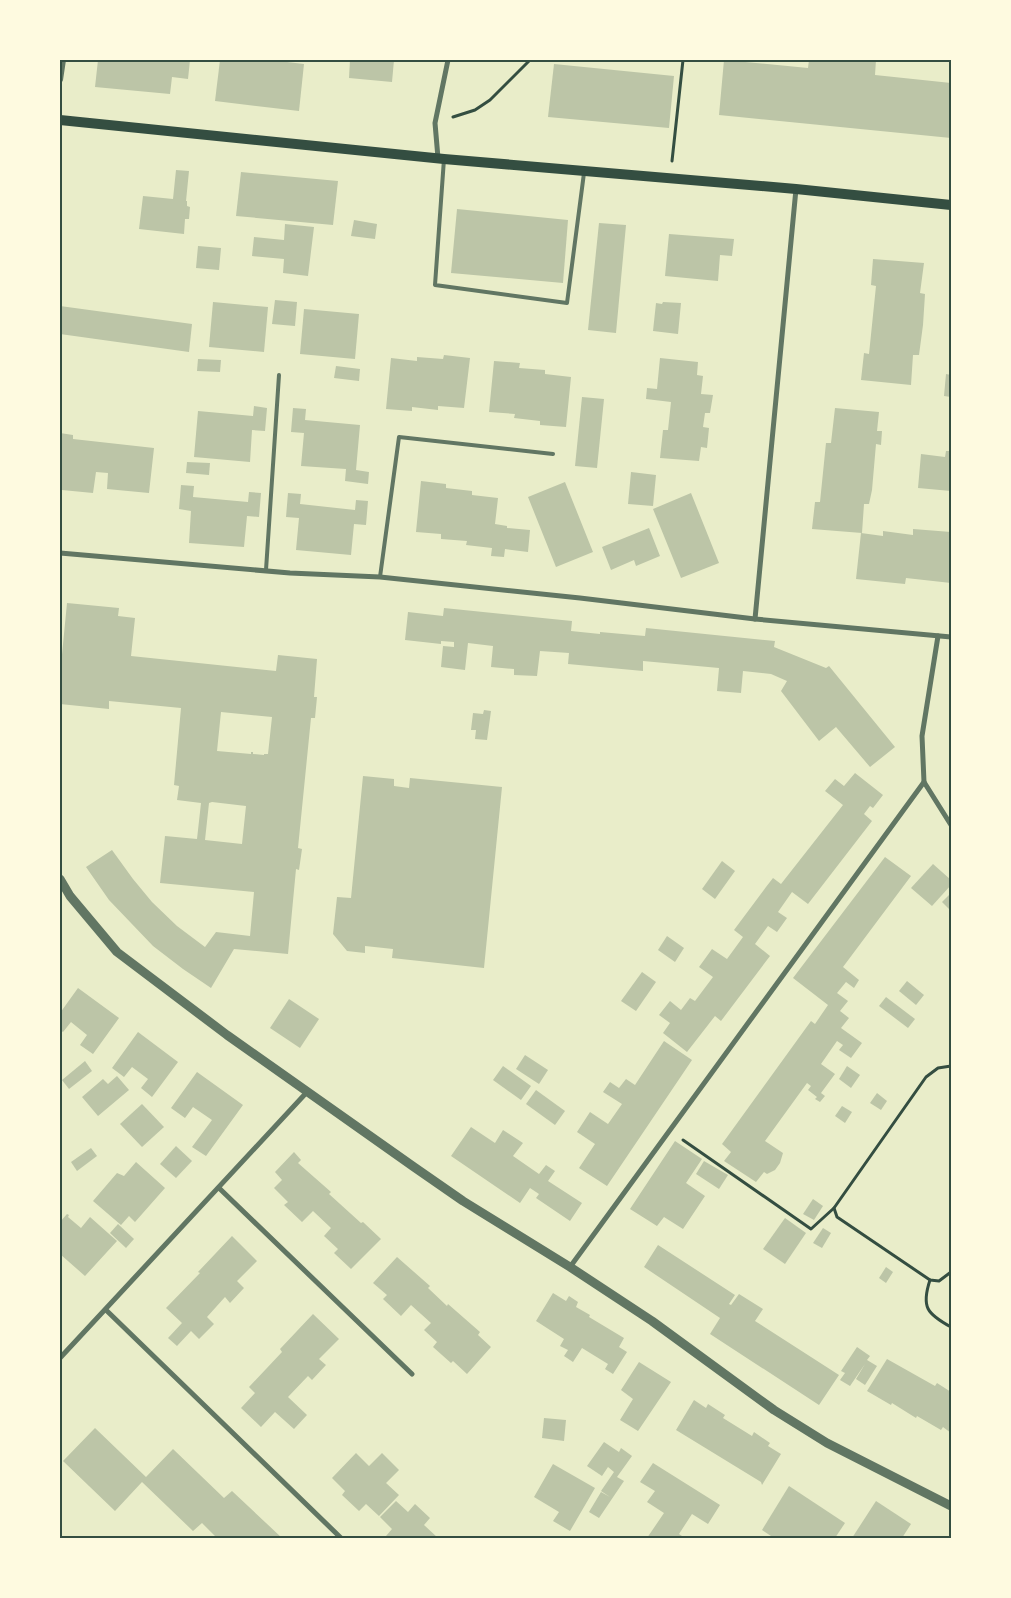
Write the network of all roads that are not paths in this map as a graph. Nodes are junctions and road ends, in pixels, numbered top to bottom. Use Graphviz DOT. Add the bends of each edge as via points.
graph roads {
  1 [pos="64,60"];
  2 [pos="448,60"];
  3 [pos="61,80"];
  4 [pos="60,120"];
  5 [pos="441,159"];
  6 [pos="584,171"];
  7 [pos="796,189"];
  8 [pos="951,204"];
  9 [pos="279,375"];
  10 [pos="553,454"];
  11 [pos="60,553"];
  12 [pos="266,570"];
  13 [pos="380,578"];
  14 [pos="755,619"];
  15 [pos="938,636"];
  16 [pos="951,637"];
  17 [pos="924,782"];
  18 [pos="951,825"];
  19 [pos="60,879"];
  20 [pos="307,1092"];
  21 [pos="218,1188"];
  22 [pos="570,1267"];
  23 [pos="106,1310"];
  24 [pos="60,1358"];
  25 [pos="412,1374"];
  26 [pos="951,1506"];
  27 [pos="341,1538"];
  1 -- 3 [label="lane"];
  2 -- 5 [label="street" via="435,123"];
  4 -- 5 [label="main road"];
  5 -- 6 [label="main road"];
  5 -- 6 [label="lane" via="435,285 568,302"];
  6 -- 7 [label="main road"];
  7 -- 8 [label="main road"];
  7 -- 14 [label="street"];
  9 -- 12 [label="lane"];
  10 -- 13 [label="lane" via="399,437"];
  11 -- 12 [label="street"];
  12 -- 13 [label="street"];
  13 -- 14 [label="street"];
  14 -- 15 [label="street"];
  15 -- 16 [label="street"];
  15 -- 17 [label="street" via="922,736"];
  17 -- 18 [label="street"];
  17 -- 22 [label="street"];
  19 -- 20 [label="street" via="70,896 117,952"];
  20 -- 21 [label="street"];
  20 -- 22 [label="street" via="463,1201"];
  21 -- 23 [label="street"];
  21 -- 25 [label="street"];
  22 -- 26 [label="street" via="652,1321 774,1410 827,1443"];
  23 -- 24 [label="street"];
  23 -- 27 [label="street"];
}
